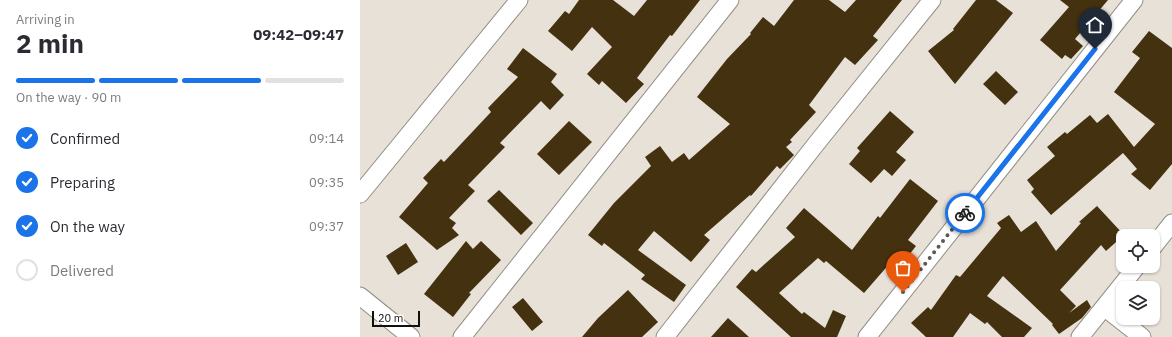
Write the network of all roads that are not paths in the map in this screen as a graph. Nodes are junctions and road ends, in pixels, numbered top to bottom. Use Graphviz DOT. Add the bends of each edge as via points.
graph roads {
  1 [pos="518,0"];
  2 [pos="730,0"];
  3 [pos="932,0"];
  4 [pos="1134,0"];
  5 [pos="360,194"];
  6 [pos="1172,223"];
  7 [pos="1160,238"];
  8 [pos="1131,273"];
  9 [pos="360,296"];
  10 [pos="1104,307"];
  11 [pos="411,337"];
  12 [pos="462,337"];
  13 [pos="665,337"];
  14 [pos="866,337"];
  15 [pos="1080,337"];
  16 [pos="1142,337"];
  1 -- 5 [label="street"];
  2 -- 12 [label="street"];
  3 -- 13 [label="street"];
  4 -- 14 [label="street"];
  6 -- 7 [label="street"];
  8 -- 10 [label="street"];
  9 -- 11 [label="street"];
  10 -- 15 [label="street"];
  10 -- 16 [label="street"];
}
